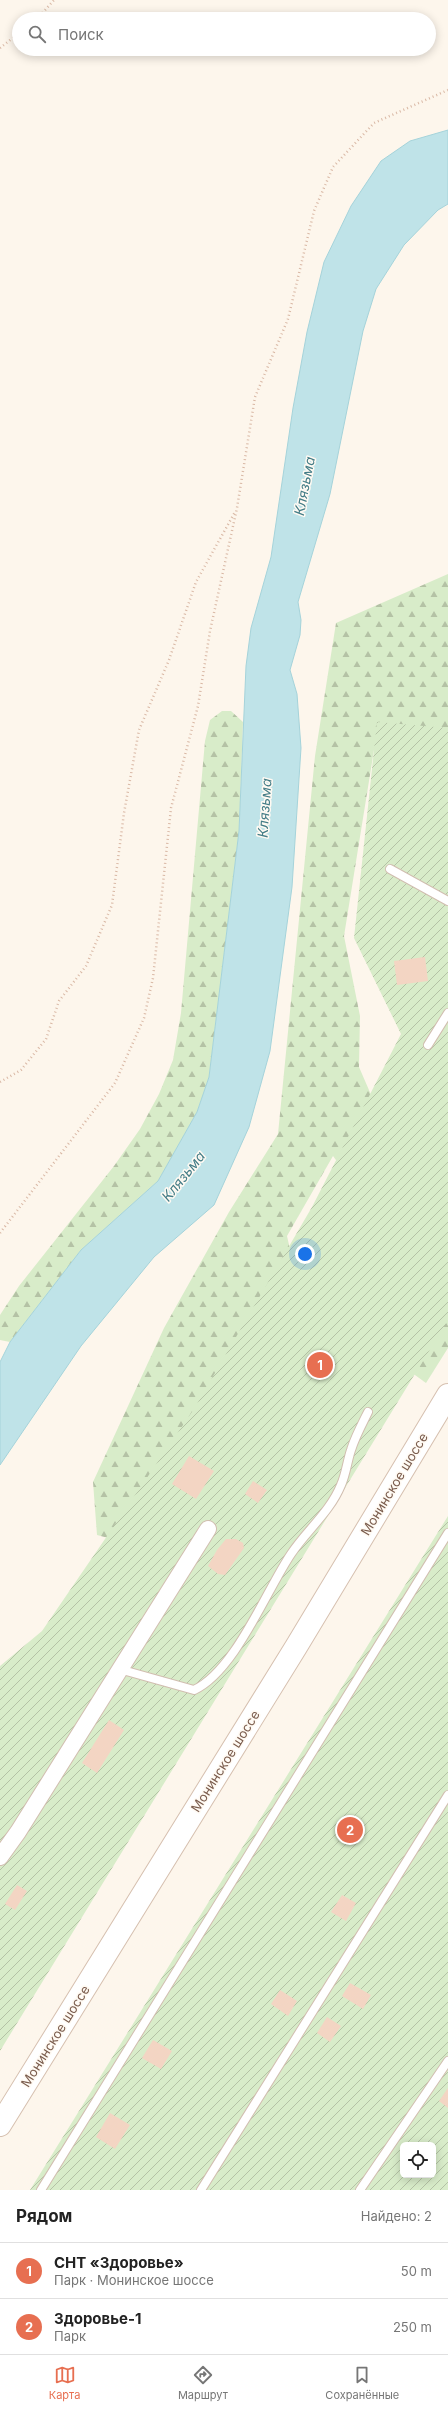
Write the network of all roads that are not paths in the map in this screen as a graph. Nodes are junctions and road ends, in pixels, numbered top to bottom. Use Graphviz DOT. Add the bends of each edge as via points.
graph roads {
  1 [pos="390,869"];
  2 [pos="448,900"];
  3 [pos="448,1013"];
  4 [pos="428,1045"];
  5 [pos="448,1395"];
  6 [pos="368,1412"];
  7 [pos="208,1529"];
  8 [pos="448,1533"];
  9 [pos="119,1669"];
  10 [pos="448,1795"];
  11 [pos="0,1857"];
  12 [pos="448,2061"];
  13 [pos="0,2125"];
  14 [pos="41,2190"];
  15 [pos="201,2190"];
  16 [pos="360,2190"];
  1 -- 2 [label="lane"];
  3 -- 4 [label="lane"];
  5 -- 13 [label="main road, Монинское шоссе" via="296,1647"];
  6 -- 9 [label="lane" via="358,1431 334,1499 291,1554 256,1617 219,1671 205,1685 194,1690"];
  7 -- 9 [label="street"];
  8 -- 14 [label="lane"];
  9 -- 11 [label="street"];
  10 -- 15 [label="lane"];
  12 -- 16 [label="lane"];
}
